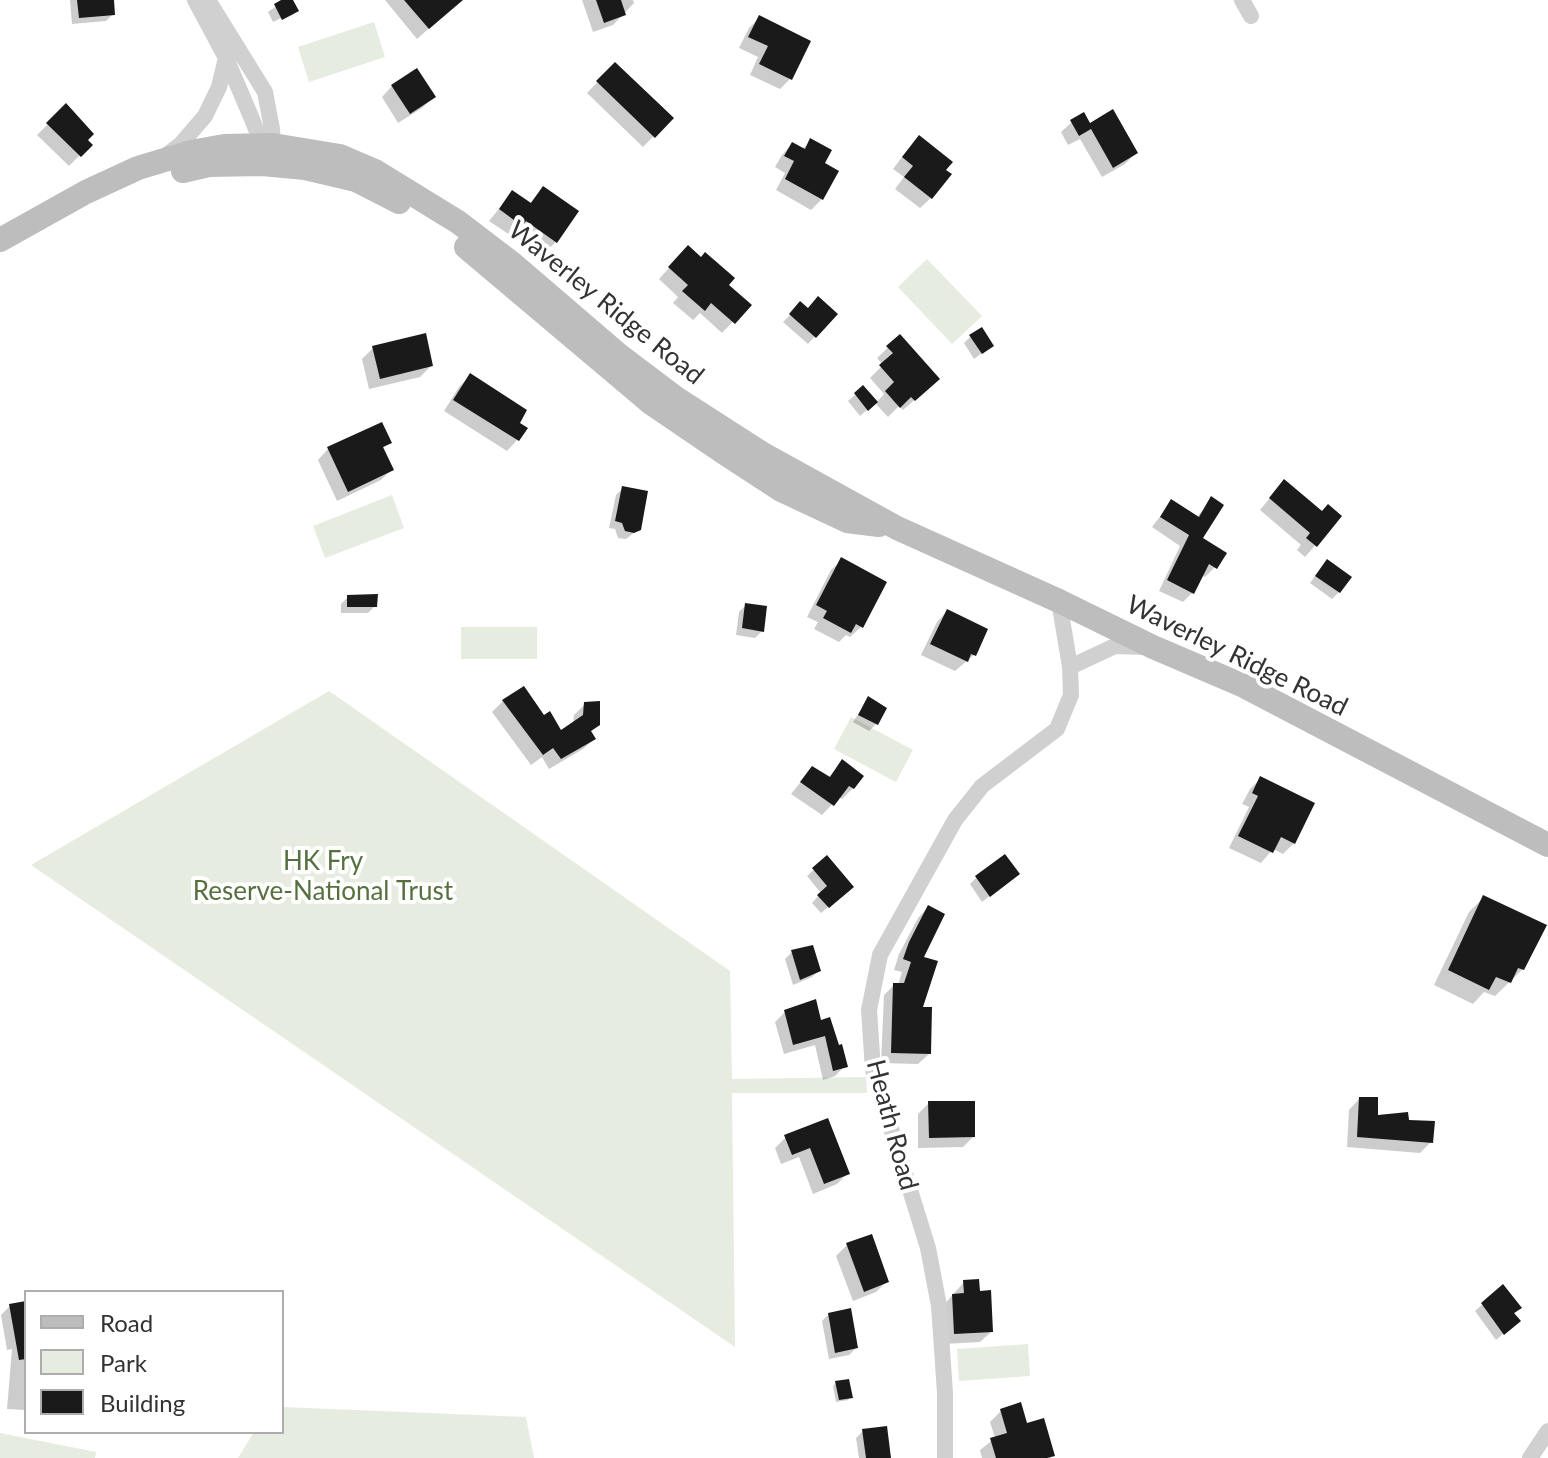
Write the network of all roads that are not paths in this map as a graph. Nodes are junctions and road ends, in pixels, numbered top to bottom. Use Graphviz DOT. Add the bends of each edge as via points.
graph roads {
  1 [pos="195,0"];
  2 [pos="208,0"];
  3 [pos="1242,0"];
  4 [pos="1251,16"];
  5 [pos="226,58"];
  6 [pos="267,155"];
  7 [pos="161,160"];
  8 [pos="0,240"];
  9 [pos="0,255"];
  10 [pos="1059,601"];
  11 [pos="1153,647"];
  12 [pos="1070,667"];
  13 [pos="1548,845"];
  14 [pos="1548,1431"];
  15 [pos="945,1458"];
  16 [pos="1530,1458"];
  1 -- 5 [label="street"];
  2 -- 6 [label="street" via="265,92"];
  3 -- 4 [label="street"];
  5 -- 6 [label="street"];
  5 -- 7 [label="street, Waverley Ridge Road" via="205,116"];
  6 -- 7 [label="main road, Waverley Ridge Road" via="224,146"];
  6 -- 9 [label="main road, Waverley Ridge Road" via="163,175 86,207"];
  6 -- 10 [label="main road, Waverley Ridge Road" via="340,156 411,191 458,222 676,398 763,454 897,528"];
  7 -- 8 [label="main road, Waverley Ridge Road" via="86,192"];
  10 -- 11 [label="main road, Waverley Ridge Road"];
  10 -- 12 [label="street, Heath Road"];
  11 -- 12 [label="street" via="1115,646"];
  11 -- 13 [label="main road, Waverley Ridge Road" via="1244,686"];
  12 -- 15 [label="street, Heath Road" via="1071,695 1057,729 982,786 955,820 880,955 869,1010 873,1070 928,1248 939,1306"];
  14 -- 16 [label="street"];
}
